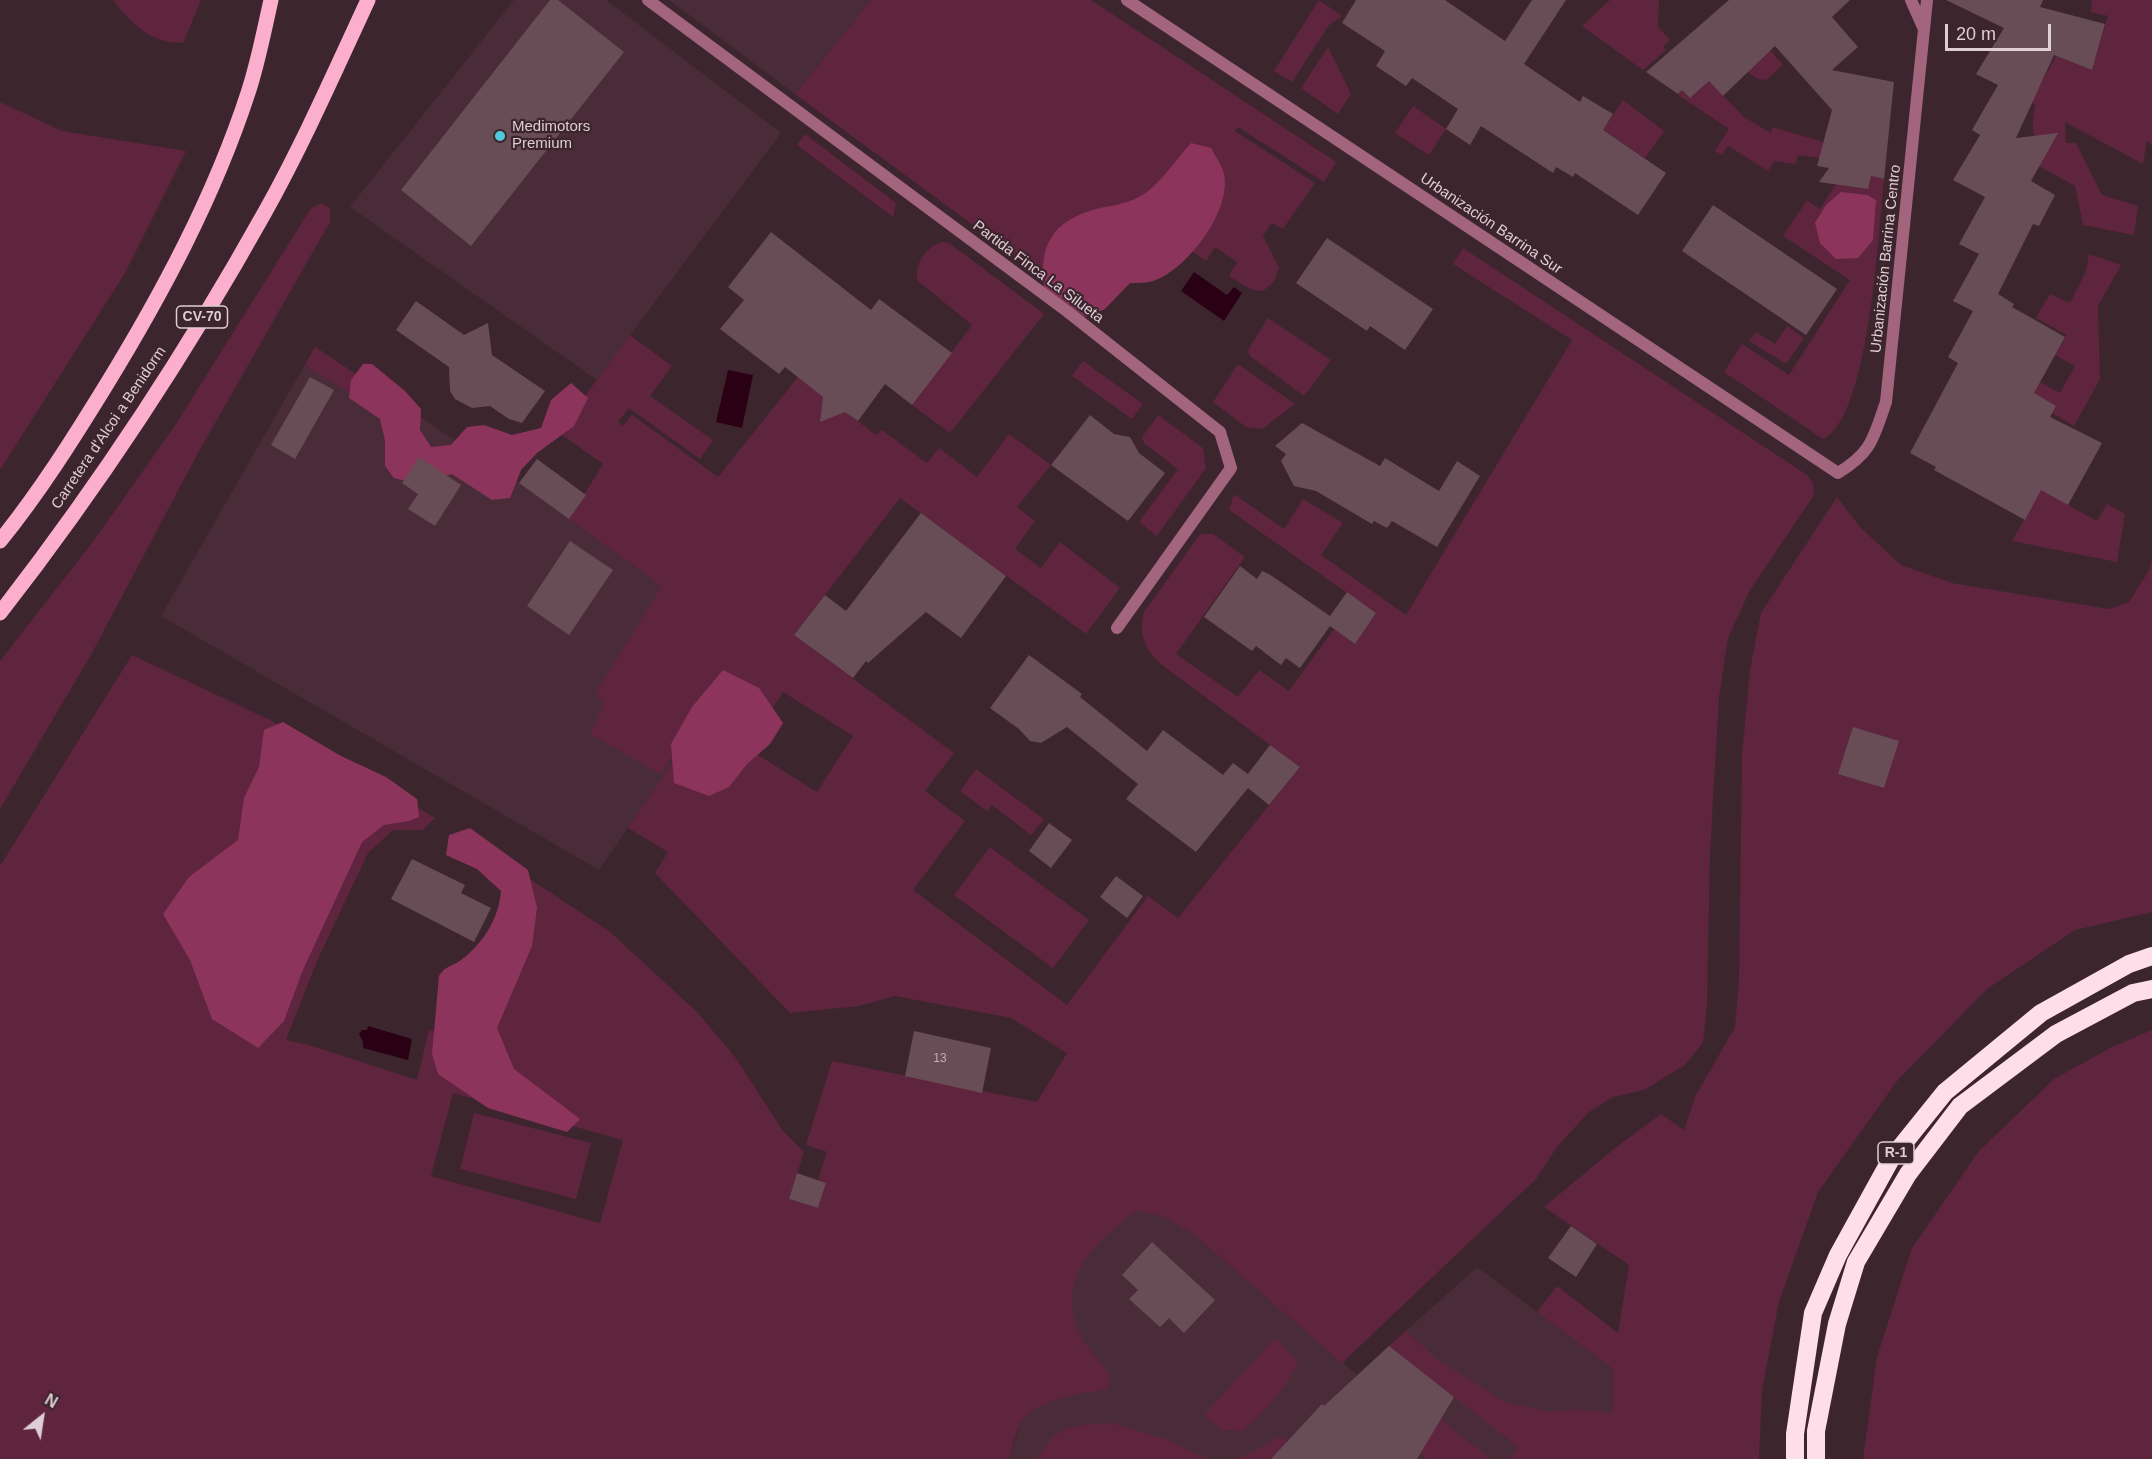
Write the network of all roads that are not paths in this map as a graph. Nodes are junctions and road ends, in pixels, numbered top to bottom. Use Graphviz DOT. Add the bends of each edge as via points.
graph roads {
  1 [pos="272,0"];
  2 [pos="368,0"];
  3 [pos="648,0"];
  4 [pos="1127,0"];
  5 [pos="1911,0"];
  6 [pos="1927,0"];
  7 [pos="1924,29"];
  8 [pos="1838,473"];
  9 [pos="0,541"];
  10 [pos="0,614"];
  11 [pos="1117,628"];
  12 [pos="2152,956"];
  13 [pos="2152,989"];
  14 [pos="1795,1459"];
  15 [pos="1816,1459"];
  1 -- 9 [label="main road, Carretera d'Alcoi a Benidorm / CV-70" via="249,92 180,256 96,402"];
  2 -- 10 [label="main road, Carretera d'Alcoi a Benidorm / CV-70" via="265,211 190,337 81,503"];
  3 -- 11 [label="street, Partida Finca La Silueta" via="1068,312 1220,432 1231,468"];
  4 -- 8 [label="street, Urbanización Barrina Sur"];
  5 -- 7 [label="street, Urbanización Barrina Centro"];
  6 -- 7 [label="street, Urbanización Barrina Centro"];
  7 -- 8 [label="street, Urbanización Barrina Centro" via="1886,402 1860,460"];
  12 -- 14 [label="highway, R-1" via="2129,964 2041,1013 1945,1092 1891,1159 1838,1255 1813,1313 1795,1434"];
  13 -- 15 [label="highway" via="2133,993 2056,1034 1960,1106 1908,1174 1856,1262 1837,1324 1816,1431"];
}
